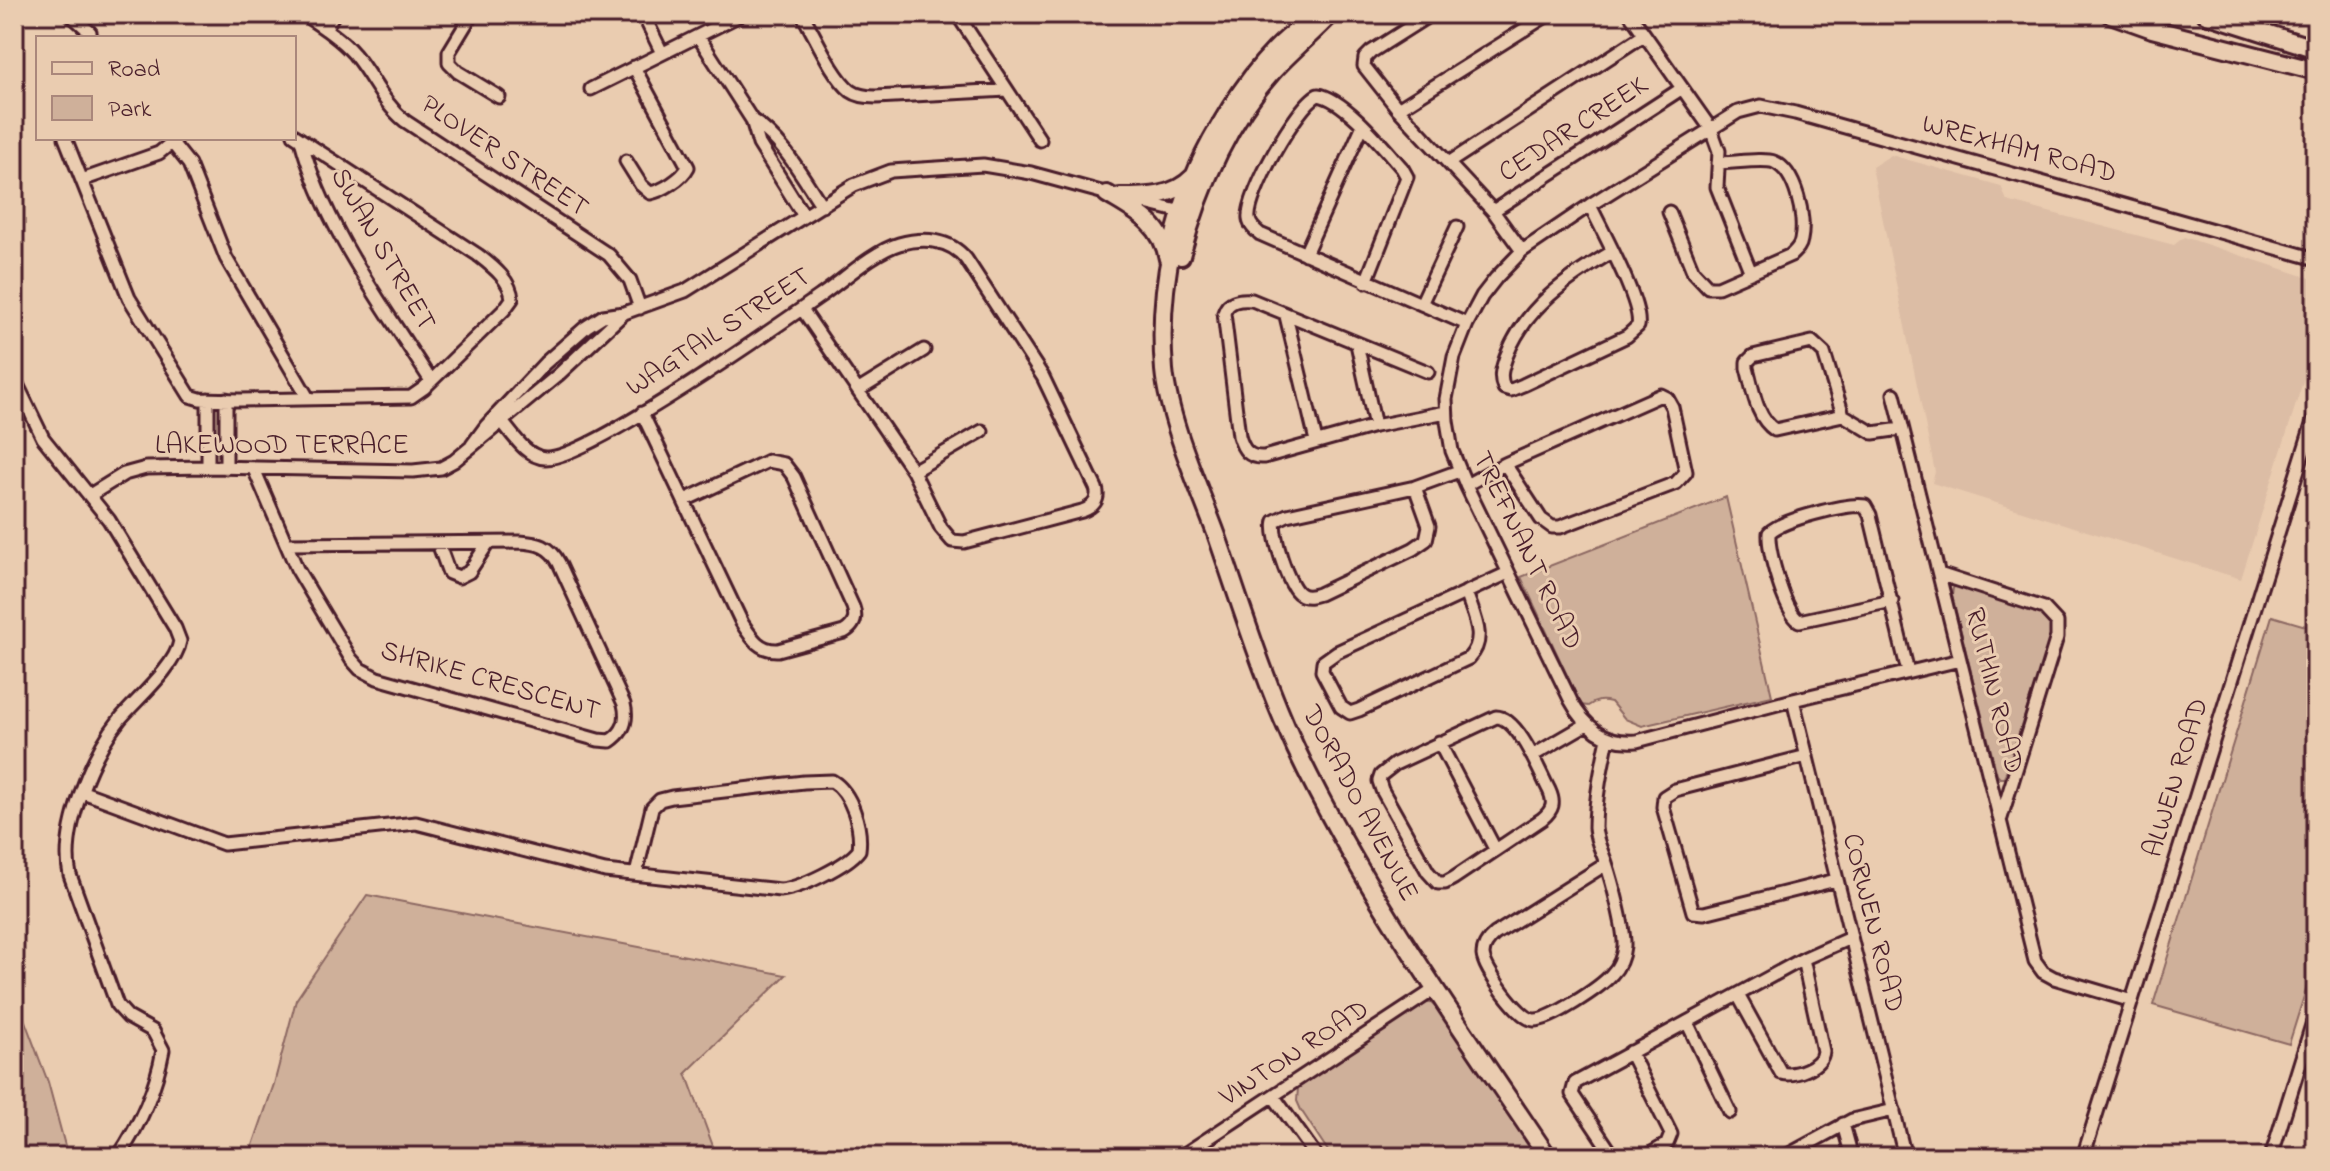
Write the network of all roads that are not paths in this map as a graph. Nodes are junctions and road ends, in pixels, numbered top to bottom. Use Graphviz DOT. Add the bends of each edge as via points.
graph roads {
  1 [pos="70,14"];
  2 [pos="303,14"];
  3 [pos="334,14"];
  4 [pos="472,14"];
  5 [pos="643,14"];
  6 [pos="742,14"];
  7 [pos="802,14"];
  8 [pos="957,14"];
  9 [pos="1323,14"];
  10 [pos="1331,14"];
  11 [pos="1431,14"];
  12 [pos="1549,14"];
  13 [pos="1630,14"];
  14 [pos="2110,14"];
  15 [pos="2206,14"];
  16 [pos="325,29"];
  17 [pos="89,35"];
  18 [pos="1644,35"];
  19 [pos="698,36"];
  20 [pos="2316,49"];
  21 [pos="662,53"];
  22 [pos="634,67"];
  23 [pos="2316,71"];
  24 [pos="591,89"];
  25 [pos="1681,89"];
  26 [pos="1007,90"];
  27 [pos="499,97"];
  28 [pos="1398,109"];
  29 [pos="752,120"];
  30 [pos="1363,125"];
  31 [pos="1711,129"];
  32 [pos="298,138"];
  33 [pos="66,140"];
  34 [pos="1040,140"];
  35 [pos="175,141"];
  36 [pos="626,161"];
  37 [pos="1450,162"];
  38 [pos="1718,163"];
  39 [pos="1194,176"];
  40 [pos="82,180"];
  41 [pos="1114,195"];
  42 [pos="1590,205"];
  43 [pos="822,206"];
  44 [pos="1493,211"];
  45 [pos="1669,212"];
  46 [pos="1186,213"];
  47 [pos="804,216"];
  48 [pos="1457,227"];
  49 [pos="1522,251"];
  50 [pos="1612,252"];
  51 [pos="1305,254"];
  52 [pos="2316,259"];
  53 [pos="1169,264"];
  54 [pos="1751,273"];
  55 [pos="1366,282"];
  56 [pos="1421,304"];
  57 [pos="640,308"];
  58 [pos="802,309"];
  59 [pos="624,313"];
  60 [pos="1286,316"];
  61 [pos="1467,324"];
  62 [pos="1357,344"];
  63 [pos="924,350"];
  64 [pos="1428,372"];
  65 [pos="14,378"];
  66 [pos="431,381"];
  67 [pos="859,390"];
  68 [pos="1894,394"];
  69 [pos="308,398"];
  70 [pos="208,399"];
  71 [pos="226,399"];
  72 [pos="1446,412"];
  73 [pos="2316,412"];
  74 [pos="642,413"];
  75 [pos="1843,415"];
  76 [pos="499,419"];
  77 [pos="1375,426"];
  78 [pos="1901,429"];
  79 [pos="982,431"];
  80 [pos="1316,441"];
  81 [pos="1184,444"];
  82 [pos="1505,464"];
  83 [pos="208,467"];
  84 [pos="226,468"];
  85 [pos="254,469"];
  86 [pos="913,471"];
  87 [pos="1459,471"];
  88 [pos="1466,485"];
  89 [pos="1415,487"];
  90 [pos="90,495"];
  91 [pos="685,500"];
  92 [pos="438,543"];
  93 [pos="488,543"];
  94 [pos="287,544"];
  95 [pos="1508,573"];
  96 [pos="1939,574"];
  97 [pos="1466,592"];
  98 [pos="1892,601"];
  99 [pos="1960,660"];
  100 [pos="1908,672"];
  101 [pos="1793,700"];
  102 [pos="1587,724"];
  103 [pos="1608,738"];
  104 [pos="1439,742"];
  105 [pos="1532,756"];
  106 [pos="1807,756"];
  107 [pos="83,792"];
  108 [pos="2000,820"];
  109 [pos="1495,849"];
  110 [pos="1606,864"];
  111 [pos="636,874"];
  112 [pos="1836,880"];
  113 [pos="1850,938"];
  114 [pos="1803,959"];
  115 [pos="1435,989"];
  116 [pos="1738,995"];
  117 [pos="2132,1001"];
  118 [pos="2316,1012"];
  119 [pos="1687,1022"];
  120 [pos="1630,1052"];
  121 [pos="1274,1097"];
  122 [pos="1894,1110"];
  123 [pos="1730,1112"];
  124 [pos="1843,1124"];
  125 [pos="118,1157"];
  126 [pos="1180,1157"];
  127 [pos="1317,1157"];
  128 [pos="1548,1157"];
  129 [pos="1614,1157"];
  130 [pos="1645,1157"];
  131 [pos="1784,1157"];
  132 [pos="1852,1157"];
  133 [pos="1905,1157"];
  134 [pos="2083,1157"];
  135 [pos="2271,1157"];
  1 -- 17 [label="street"];
  2 -- 16 [label="street, PLOVER STREET"];
  3 -- 16 [label="street"];
  4 -- 27 [label="street" via="448,59 453,69"];
  5 -- 21 [label="street"];
  6 -- 19 [label="street"];
  7 -- 26 [label="street" via="839,77 858,95"];
  8 -- 26 [label="street"];
  9 -- 39 [label="street" via="1306,22 1250,80"];
  10 -- 46 [label="street" via="1274,69 1243,111"];
  11 -- 28 [label="street, CEDAR CREEK" via="1365,58 1368,74"];
  12 -- 28 [label="street"];
  13 -- 18 [label="street, CEDAR CREEK"];
  14 -- 23 [label="street"];
  15 -- 20 [label="street"];
  16 -- 57 [label="street, PLOVER STREET" via="357,57 391,110 609,255 630,280"];
  18 -- 25 [label="street, CEDAR CREEK"];
  18 -- 37 [label="street, CEDAR CREEK"];
  19 -- 21 [label="street"];
  19 -- 29 [label="street"];
  21 -- 22 [label="street"];
  22 -- 24 [label="street"];
  22 -- 36 [label="street" via="688,167 650,193"];
  25 -- 31 [label="street, CEDAR CREEK"];
  25 -- 44 [label="street, CEDAR CREEK"];
  26 -- 34 [label="street"];
  28 -- 37 [label="street, CEDAR CREEK"];
  29 -- 43 [label="street" via="779,143"];
  29 -- 47 [label="street" via="759,144"];
  30 -- 51 [label="street"];
  30 -- 51 [label="street" via="1328,97 1313,97 1286,130 1253,200 1250,222 1260,234"];
  30 -- 55 [label="street" via="1402,168 1407,181"];
  31 -- 38 [label="street"];
  31 -- 42 [label="street, TREFNANT ROAD"];
  31 -- 52 [label="street, WREXHAM ROAD" via="1748,108 1776,108"];
  32 -- 66 [label="street, SWAN STREET" via="330,218"];
  32 -- 66 [label="street" via="478,255 511,288 508,305"];
  33 -- 40 [label="street"];
  35 -- 40 [label="street" via="159,153"];
  35 -- 69 [label="street" via="226,258"];
  37 -- 44 [label="street, CEDAR CREEK"];
  38 -- 54 [label="street" via="1717,187"];
  38 -- 54 [label="street" via="1767,160 1782,166 1795,188 1800,243 1791,255"];
  39 -- 41 [label="street" via="1172,192"];
  39 -- 46 [label="street"];
  40 -- 70 [label="street" via="129,298 185,390"];
  41 -- 43 [label="street, LAKEWOOD TERRACE" via="1002,167 951,166 879,174"];
  41 -- 46 [label="street, LAKEWOOD TERRACE"];
  41 -- 53 [label="street" via="1156,227"];
  42 -- 49 [label="street, TREFNANT ROAD"];
  42 -- 50 [label="street"];
  43 -- 47 [label="street, LAKEWOOD TERRACE"];
  44 -- 49 [label="street, CEDAR CREEK"];
  45 -- 54 [label="street" via="1702,284 1718,287"];
  46 -- 53 [label="street, DORADO AVENUE"];
  46 -- 81 [label="street, DORADO AVENUE" via="1174,310 1174,364"];
  47 -- 57 [label="street, LAKEWOOD TERRACE" via="685,291"];
  48 -- 56 [label="street"];
  49 -- 61 [label="street, TREFNANT ROAD" via="1496,278"];
  50 -- 50 [label="street" via="1639,313 1638,326 1523,385 1504,388 1505,362 1533,312 1565,282"];
  51 -- 55 [label="street"];
  53 -- 81 [label="street, DORADO AVENUE" via="1165,372"];
  55 -- 56 [label="street"];
  56 -- 61 [label="street"];
  57 -- 59 [label="street, LAKEWOOD TERRACE"];
  58 -- 67 [label="street"];
  58 -- 74 [label="street, WAGTAIL STREET"];
  58 -- 86 [label="street, WAGTAIL STREET" via="899,244 945,242 957,249 1043,377 1097,499 1082,511 955,542 941,528"];
  59 -- 76 [label="street, LAKEWOOD TERRACE"];
  59 -- 76 [label="street, LAKEWOOD TERRACE" via="603,316 566,342"];
  60 -- 62 [label="street"];
  60 -- 80 [label="street"];
  60 -- 80 [label="street" via="1252,300 1225,307 1239,436 1245,450 1258,458"];
  61 -- 72 [label="street, TREFNANT ROAD" via="1448,382"];
  62 -- 64 [label="street"];
  62 -- 77 [label="street"];
  63 -- 67 [label="street"];
  65 -- 90 [label="street" via="43,438"];
  66 -- 69 [label="street" via="406,398"];
  67 -- 86 [label="street"];
  68 -- 78 [label="street, RUTHIN ROAD"];
  69 -- 71 [label="street"];
  70 -- 71 [label="street"];
  70 -- 83 [label="street"];
  71 -- 84 [label="street"];
  72 -- 77 [label="street"];
  72 -- 87 [label="street, TREFNANT ROAD"];
  73 -- 117 [label="street, ALWEN ROAD"];
  74 -- 76 [label="street, WAGTAIL STREET" via="589,444 548,458 526,449"];
  74 -- 91 [label="street"];
  75 -- 75 [label="street" via="1775,430 1761,417 1747,362 1753,356 1815,343 1824,353"];
  75 -- 78 [label="street" via="1873,433"];
  76 -- 85 [label="street, LAKEWOOD TERRACE" via="448,465 426,470"];
  77 -- 80 [label="street"];
  78 -- 96 [label="street, RUTHIN ROAD"];
  79 -- 86 [label="street"];
  81 -- 115 [label="street, DORADO AVENUE" via="1296,750 1365,880"];
  82 -- 82 [label="street" via="1661,395 1672,407 1686,472 1676,483 1552,527 1541,519"];
  82 -- 88 [label="street"];
  83 -- 84 [label="street, LAKEWOOD TERRACE"];
  83 -- 90 [label="street, LAKEWOOD TERRACE" via="135,470"];
  84 -- 85 [label="street, LAKEWOOD TERRACE"];
  85 -- 94 [label="street, SHRIKE CRESCENT"];
  87 -- 88 [label="street, TREFNANT ROAD"];
  87 -- 89 [label="street"];
  88 -- 95 [label="street, TREFNANT ROAD"];
  89 -- 89 [label="street" via="1275,521 1273,531 1297,592 1319,594 1423,543 1430,529"];
  90 -- 107 [label="street" via="171,621 180,644 109,734"];
  91 -- 91 [label="street" via="742,623 762,648 778,650 852,626 853,607 784,464 768,461"];
  92 -- 93 [label="street, SHRIKE CRESCENT"];
  92 -- 93 [label="street" via="449,573 459,577 469,572"];
  92 -- 94 [label="street, SHRIKE CRESCENT"];
  93 -- 94 [label="street, SHRIKE CRESCENT" via="538,544 556,557 624,704 625,723 613,738 591,739 365,672 351,659"];
  95 -- 97 [label="street"];
  95 -- 102 [label="street, TREFNANT ROAD"];
  96 -- 99 [label="street, RUTHIN ROAD"];
  96 -- 108 [label="street, RUTHIN ROAD" via="2044,608 2057,622 2057,637"];
  97 -- 97 [label="street" via="1326,660 1322,671 1343,710 1359,710 1469,658 1479,638"];
  98 -- 98 [label="street" via="1865,506 1850,505 1779,525 1769,533 1786,604 1795,619"];
  98 -- 100 [label="street"];
  99 -- 100 [label="street"];
  99 -- 108 [label="street, RUTHIN ROAD"];
  100 -- 101 [label="street"];
  101 -- 103 [label="street" via="1637,741"];
  101 -- 106 [label="street, CORWEN ROAD"];
  102 -- 103 [label="street, TREFNANT ROAD"];
  102 -- 105 [label="street"];
  103 -- 110 [label="street" via="1595,831"];
  104 -- 105 [label="street" via="1500,716 1513,725"];
  104 -- 109 [label="street"];
  104 -- 109 [label="street" via="1387,768 1380,778 1382,790 1437,883 1454,878"];
  105 -- 109 [label="street" via="1552,808"];
  106 -- 112 [label="street, CORWEN ROAD"];
  106 -- 112 [label="street" via="1675,790 1664,797 1663,807 1693,912"];
  107 -- 111 [label="street" via="224,844 416,823 600,870"];
  107 -- 125 [label="street" via="69,838 70,875 119,1008 153,1031 163,1050 132,1137"];
  108 -- 117 [label="street, RUTHIN ROAD" via="2037,966 2061,980"];
  110 -- 110 [label="street" via="1623,939 1617,968 1548,1016 1523,1016 1488,965 1485,946 1495,934"];
  111 -- 111 [label="street" via="652,808 672,797 832,781 850,802 860,842 854,857 788,889"];
  112 -- 113 [label="street, CORWEN ROAD"];
  113 -- 114 [label="street"];
  113 -- 122 [label="street, CORWEN ROAD"];
  114 -- 116 [label="street"];
  114 -- 116 [label="street" via="1823,1055 1817,1064 1781,1073"];
  115 -- 121 [label="street, VINTON ROAD"];
  115 -- 128 [label="street, DORADO AVENUE"];
  116 -- 119 [label="street"];
  117 -- 134 [label="street, ALWEN ROAD"];
  118 -- 135 [label="street"];
  119 -- 120 [label="street"];
  119 -- 123 [label="street"];
  120 -- 129 [label="street" via="1572,1088 1574,1099"];
  120 -- 130 [label="street" via="1671,1134 1667,1144"];
  121 -- 126 [label="street, VINTON ROAD"];
  121 -- 127 [label="street"];
  122 -- 124 [label="street"];
  122 -- 133 [label="street, CORWEN ROAD"];
  124 -- 131 [label="street"];
  124 -- 132 [label="street"];
}
